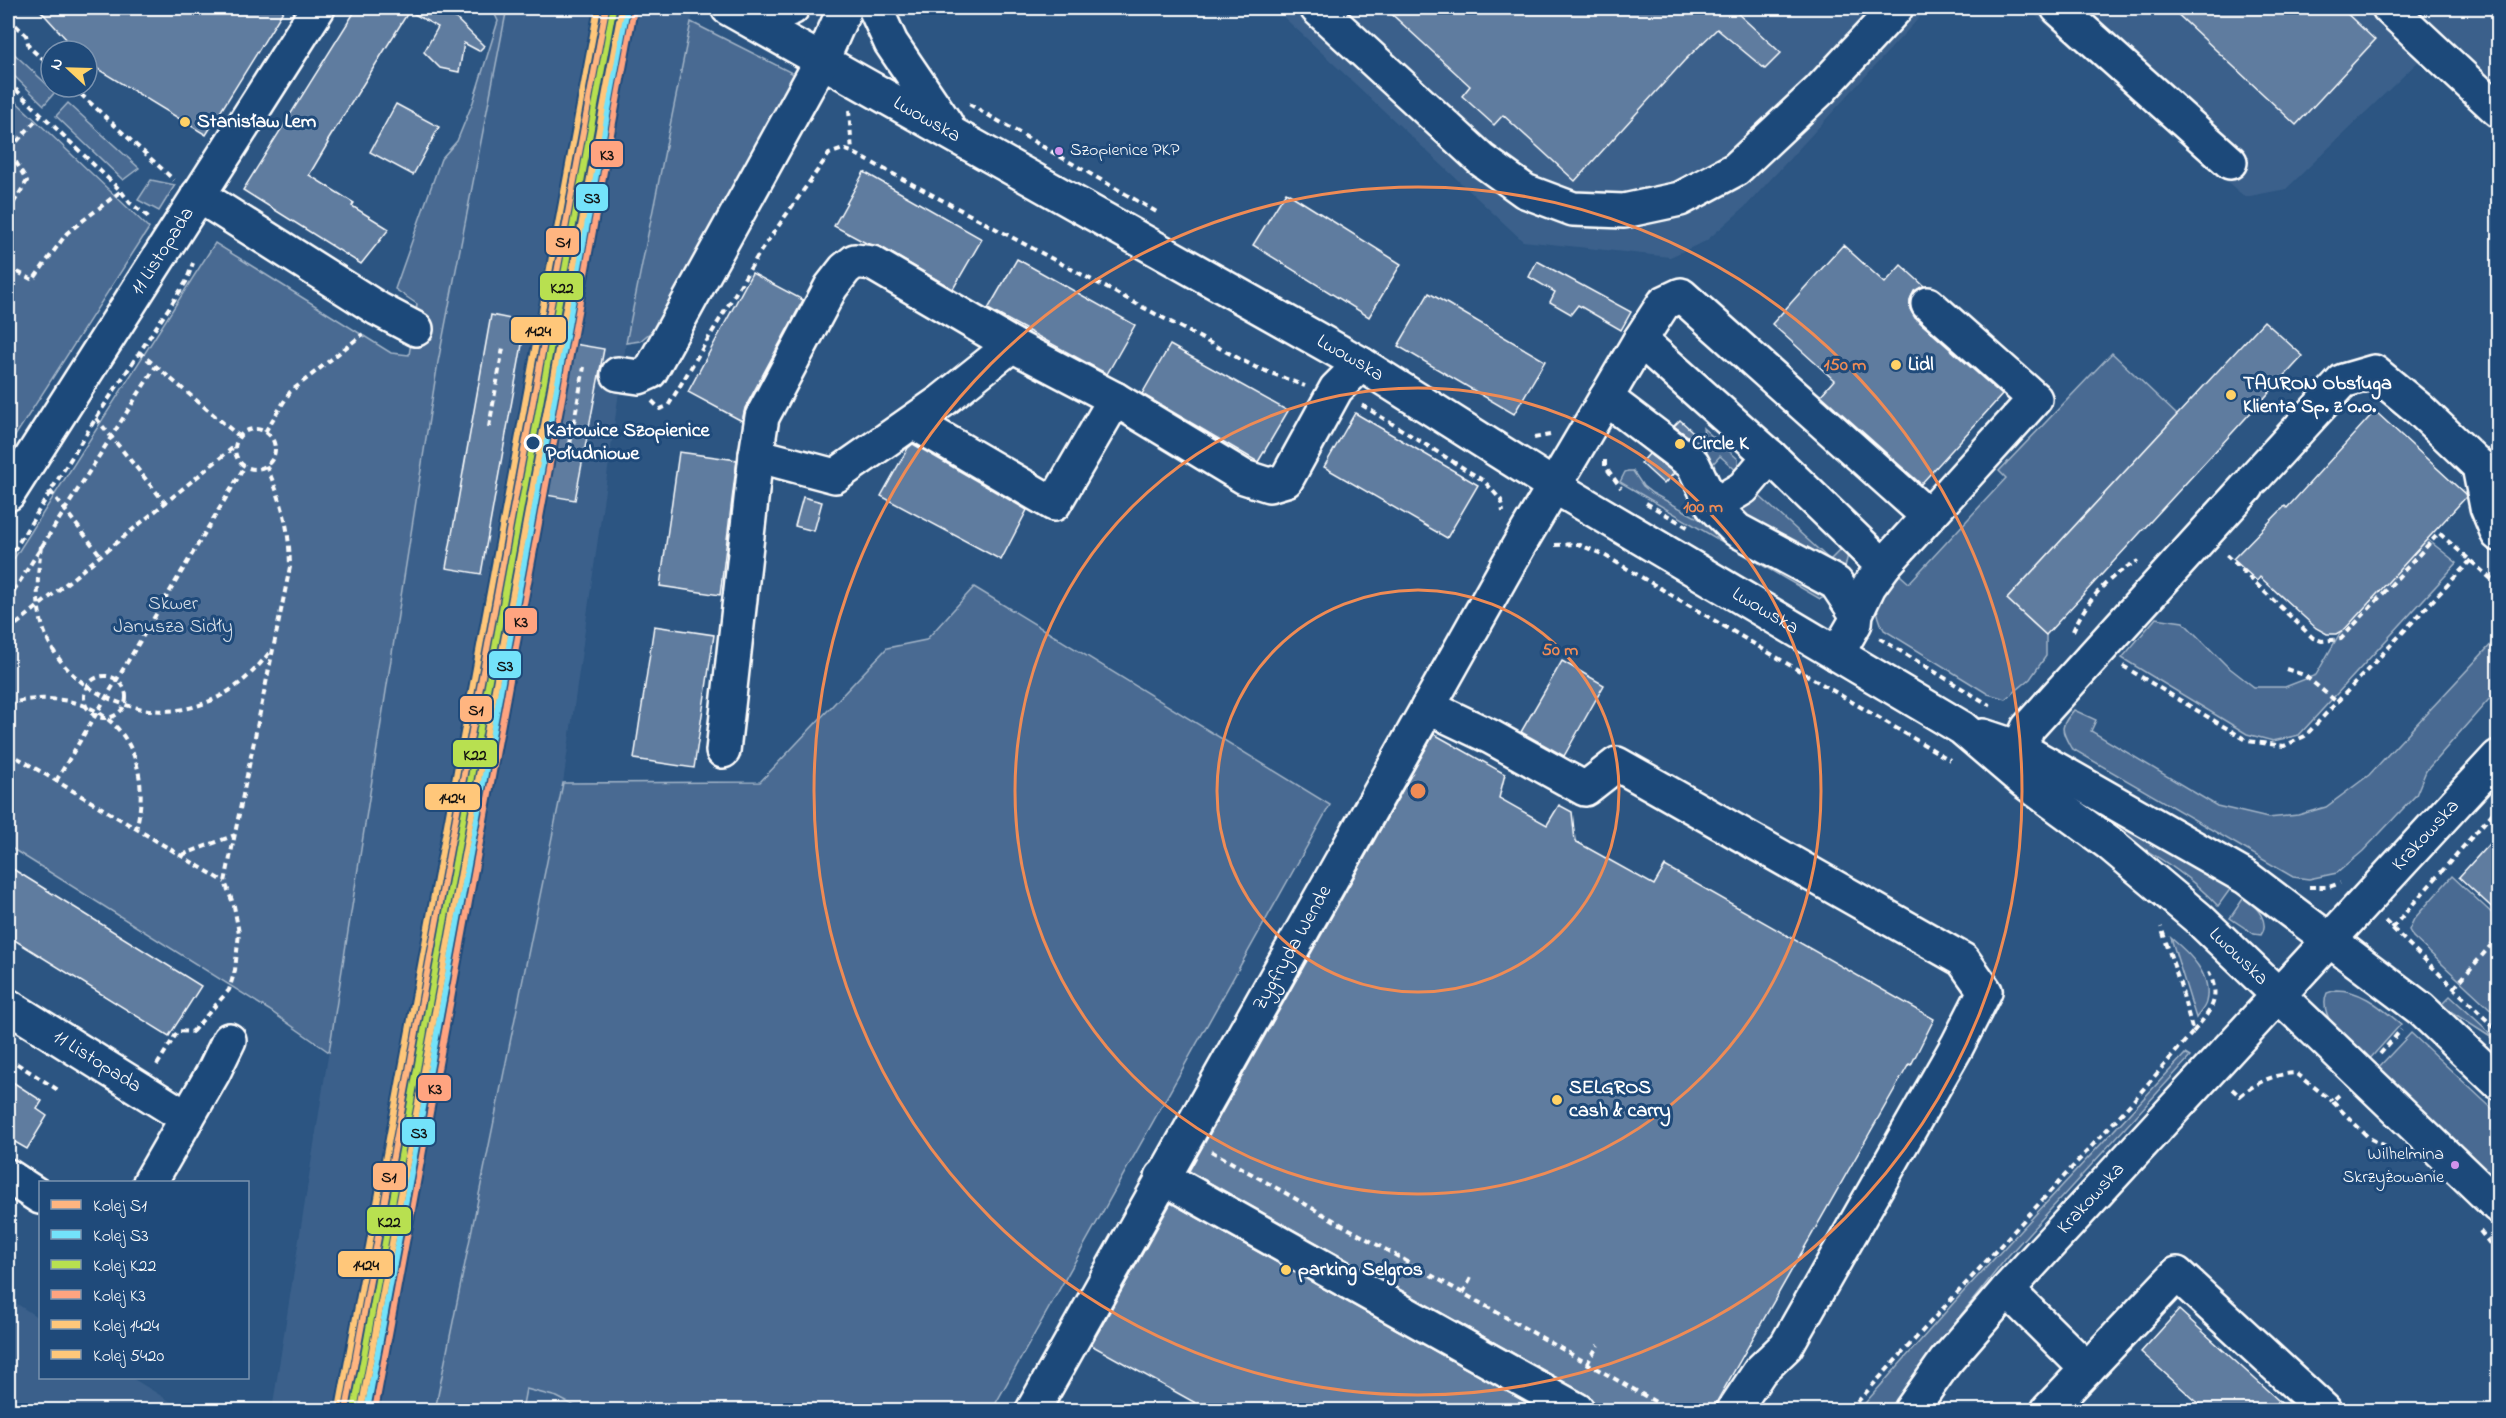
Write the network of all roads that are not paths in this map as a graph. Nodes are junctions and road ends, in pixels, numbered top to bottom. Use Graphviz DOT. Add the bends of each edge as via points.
graph roads {
  1 [pos="318,8"];
  2 [pos="792,8"];
  3 [pos="845,8"];
  4 [pos="875,8"];
  5 [pos="1317,8"];
  6 [pos="1896,8"];
  7 [pos="2058,8"];
  8 [pos="2389,8"];
  9 [pos="741,15"];
  10 [pos="822,60"];
  11 [pos="2494,96"];
  12 [pos="953,133"];
  13 [pos="2230,162"];
  14 [pos="190,191"];
  15 [pos="1928,304"];
  16 [pos="416,329"];
  17 [pos="1640,340"];
  18 [pos="1012,345"];
  19 [pos="1361,364"];
  20 [pos="618,374"];
  21 [pos="1606,398"];
  22 [pos="1114,399"];
  23 [pos="913,422"];
  24 [pos="756,455"];
  25 [pos="1770,456"];
  26 [pos="1554,486"];
  27 [pos="8,494"];
  28 [pos="1928,516"];
  29 [pos="1707,520"];
  30 [pos="2499,534"];
  31 [pos="1879,560"];
  32 [pos="1836,583"];
  33 [pos="1855,618"];
  34 [pos="1837,654"];
  35 [pos="1428,707"];
  36 [pos="1962,728"];
  37 [pos="2023,738"];
  38 [pos="723,751"];
  39 [pos="2499,757"];
  40 [pos="2331,940"];
  41 [pos="2277,995"];
  42 [pos="8,1006"];
  43 [pos="229,1040"];
  44 [pos="2499,1082"];
  45 [pos="187,1118"];
  46 [pos="8,1176"];
  47 [pos="1162,1177"];
  48 [pos="151,1181"];
  49 [pos="39,1196"];
  50 [pos="2487,1216"];
  51 [pos="2007,1290"];
  52 [pos="2087,1370"];
  53 [pos="1033,1410"];
  54 [pos="1577,1410"];
  55 [pos="1734,1410"];
  56 [pos="1911,1410"];
  57 [pos="2048,1410"];
  58 [pos="2325,1410"];
  1 -- 14 [label="street, 11 Listopada"];
  2 -- 9 [label="street"];
  3 -- 10 [label="street"];
  4 -- 12 [label="street" via="891,43"];
  5 -- 6 [label="street" via="1482,160 1525,191 1573,209 1624,211 1680,200 1736,169 1820,90"];
  7 -- 13 [label="street"];
  8 -- 11 [label="street"];
  9 -- 10 [label="street, Lwowska"];
  10 -- 12 [label="street, Lwowska"];
  10 -- 20 [label="street" via="650,372 639,377"];
  12 -- 19 [label="street, Lwowska"];
  14 -- 16 [label="street"];
  14 -- 27 [label="street, 11 Listopada"];
  15 -- 28 [label="street" via="2035,399"];
  17 -- 21 [label="street, Zygfryda Wende"];
  17 -- 25 [label="street"];
  17 -- 28 [label="street, Zygfryda Wende" via="1664,303 1681,295"];
  18 -- 22 [label="street"];
  18 -- 23 [label="street"];
  18 -- 24 [label="street" via="872,263 855,261 831,287 762,417"];
  19 -- 22 [label="street" via="1336,389 1286,480 1269,485 1244,477"];
  19 -- 26 [label="street, Lwowska"];
  21 -- 26 [label="street, Zygfryda Wende"];
  21 -- 29 [label="street" via="1693,464"];
  22 -- 23 [label="street" via="1054,504"];
  23 -- 24 [label="street" via="835,476"];
  24 -- 38 [label="street"];
  25 -- 29 [label="street" via="1743,488"];
  25 -- 31 [label="street"];
  26 -- 34 [label="street, Lwowska"];
  26 -- 35 [label="street, Zygfryda Wende"];
  28 -- 31 [label="street"];
  29 -- 32 [label="street" via="1737,530"];
  30 -- 37 [label="street" via="2487,507 2479,466 2374,372 2343,381"];
  31 -- 32 [label="street"];
  31 -- 33 [label="street"];
  32 -- 33 [label="street"];
  33 -- 34 [label="street"];
  34 -- 36 [label="street, Lwowska"];
  35 -- 47 [label="street, Zygfryda Wende"];
  35 -- 55 [label="street" via="1585,789 1617,764 1963,960 1984,991 1957,1046 1786,1346 1760,1371"];
  36 -- 37 [label="street, Lwowska"];
  36 -- 41 [label="street, Lwowska" via="2198,918"];
  37 -- 40 [label="street, Lwowska" via="2247,878"];
  39 -- 40 [label="street, Krakowska" via="2357,891"];
  40 -- 41 [label="street, Krakowska"];
  40 -- 44 [label="street, Lwowska" via="2421,1009"];
  41 -- 50 [label="street, Lwowska"];
  41 -- 51 [label="street, Krakowska"];
  42 -- 45 [label="street, 11 Listopada"];
  43 -- 45 [label="street"];
  45 -- 48 [label="street"];
  46 -- 49 [label="street"];
  47 -- 53 [label="street, Zygfryda Wende"];
  47 -- 54 [label="street"];
  51 -- 52 [label="street"];
  51 -- 56 [label="street, Krakowska" via="1945,1362"];
  52 -- 57 [label="street"];
  52 -- 58 [label="street" via="2177,1274"];
}
